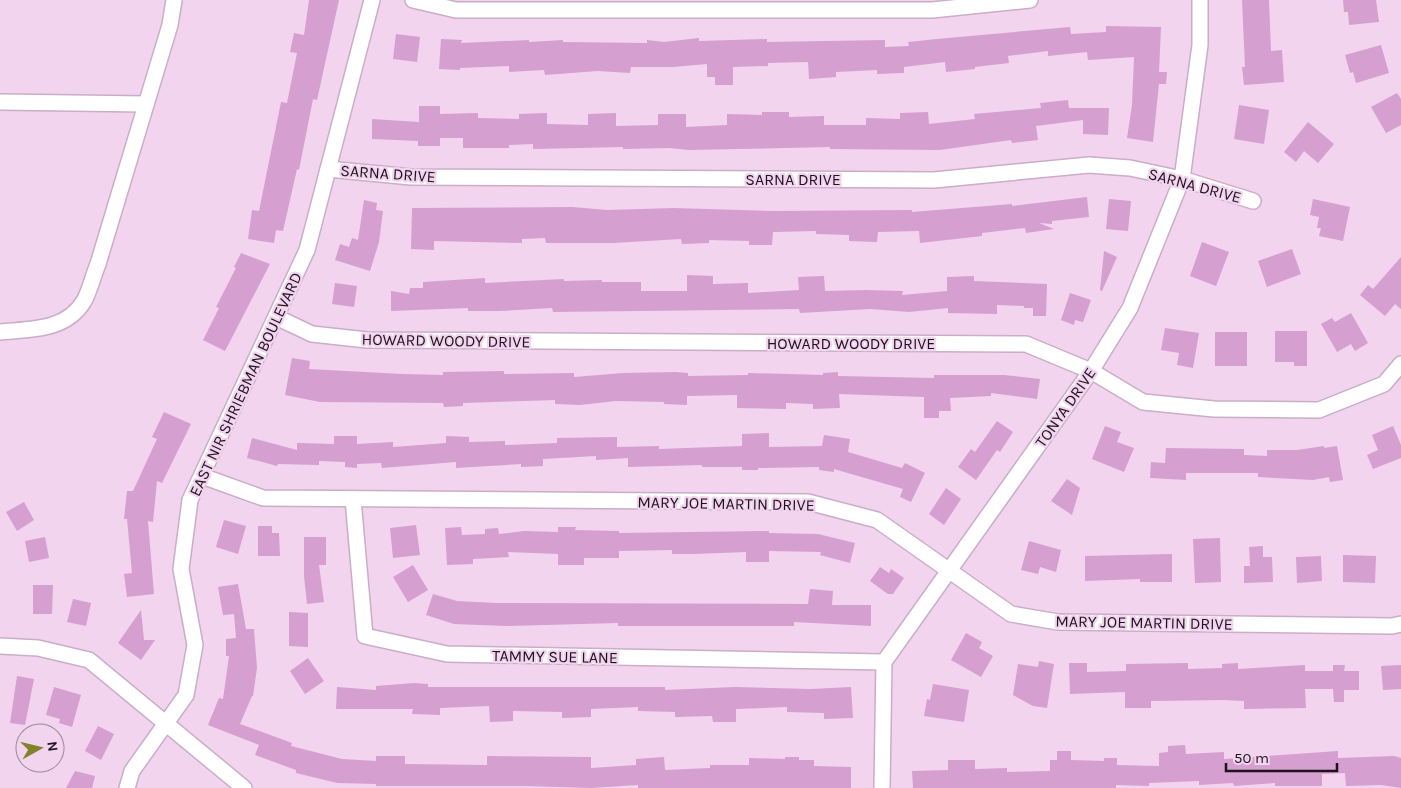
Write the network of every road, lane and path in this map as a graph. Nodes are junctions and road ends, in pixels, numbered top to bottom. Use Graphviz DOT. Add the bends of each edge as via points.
graph roads {
  1 [pos="174,0"];
  2 [pos="372,0"];
  3 [pos="413,0"];
  4 [pos="1030,0"];
  5 [pos="1200,0"];
  6 [pos="0,102"];
  7 [pos="146,104"];
  8 [pos="328,169"];
  9 [pos="1182,179"];
  10 [pos="1253,201"];
  11 [pos="276,317"];
  12 [pos="0,332"];
  13 [pos="1401,364"];
  14 [pos="1091,370"];
  15 [pos="202,476"];
  16 [pos="353,499"];
  17 [pos="949,572"];
  18 [pos="1401,624"];
  19 [pos="0,646"];
  20 [pos="884,662"];
  21 [pos="164,723"];
  22 [pos="127,788"];
  23 [pos="244,788"];
  24 [pos="882,788"];
  1 -- 7 [label="street" via="170,25"];
  2 -- 8 [label="street, EAST NIR SHRIEBMAN BOULEVARD"];
  3 -- 4 [label="street" via="456,10 932,10"];
  5 -- 9 [label="street, TONYA DRIVE" via="1200,45"];
  6 -- 7 [label="street"];
  7 -- 12 [label="street" via="84,301 69,318 48,327"];
  8 -- 9 [label="street, SARNA DRIVE" via="411,177 934,180 1089,165 1130,168"];
  8 -- 11 [label="street, EAST NIR SHRIEBMAN BOULEVARD" via="307,250"];
  9 -- 10 [label="street, SARNA DRIVE"];
  9 -- 14 [label="street, TONYA DRIVE" via="1130,308"];
  11 -- 14 [label="street, HOWARD WOODY DRIVE" via="312,334 367,340 1026,344"];
  11 -- 15 [label="street, EAST NIR SHRIEBMAN BOULEVARD"];
  13 -- 14 [label="street, HOWARD WOODY DRIVE" via="1384,384 1319,410 1214,409 1143,402"];
  14 -- 17 [label="street, TONYA DRIVE"];
  15 -- 16 [label="street, MARY JOE MARTIN DRIVE" via="263,498"];
  15 -- 21 [label="street, EAST NIR SHRIEBMAN BOULEVARD" via="190,500 181,569 195,645 186,695"];
  16 -- 17 [label="street, MARY JOE MARTIN DRIVE" via="808,502 877,520"];
  16 -- 20 [label="street, TAMMY SUE LANE" via="365,636 447,654"];
  17 -- 18 [label="street, MARY JOE MARTIN DRIVE" via="1011,614 1058,622"];
  17 -- 20 [label="street, TONYA DRIVE"];
  19 -- 21 [label="street" via="38,648 89,660"];
  20 -- 24 [label="street"];
  21 -- 22 [label="street, EAST NIR SHRIEBMAN BOULEVARD" via="132,771"];
  21 -- 23 [label="street"];
}
